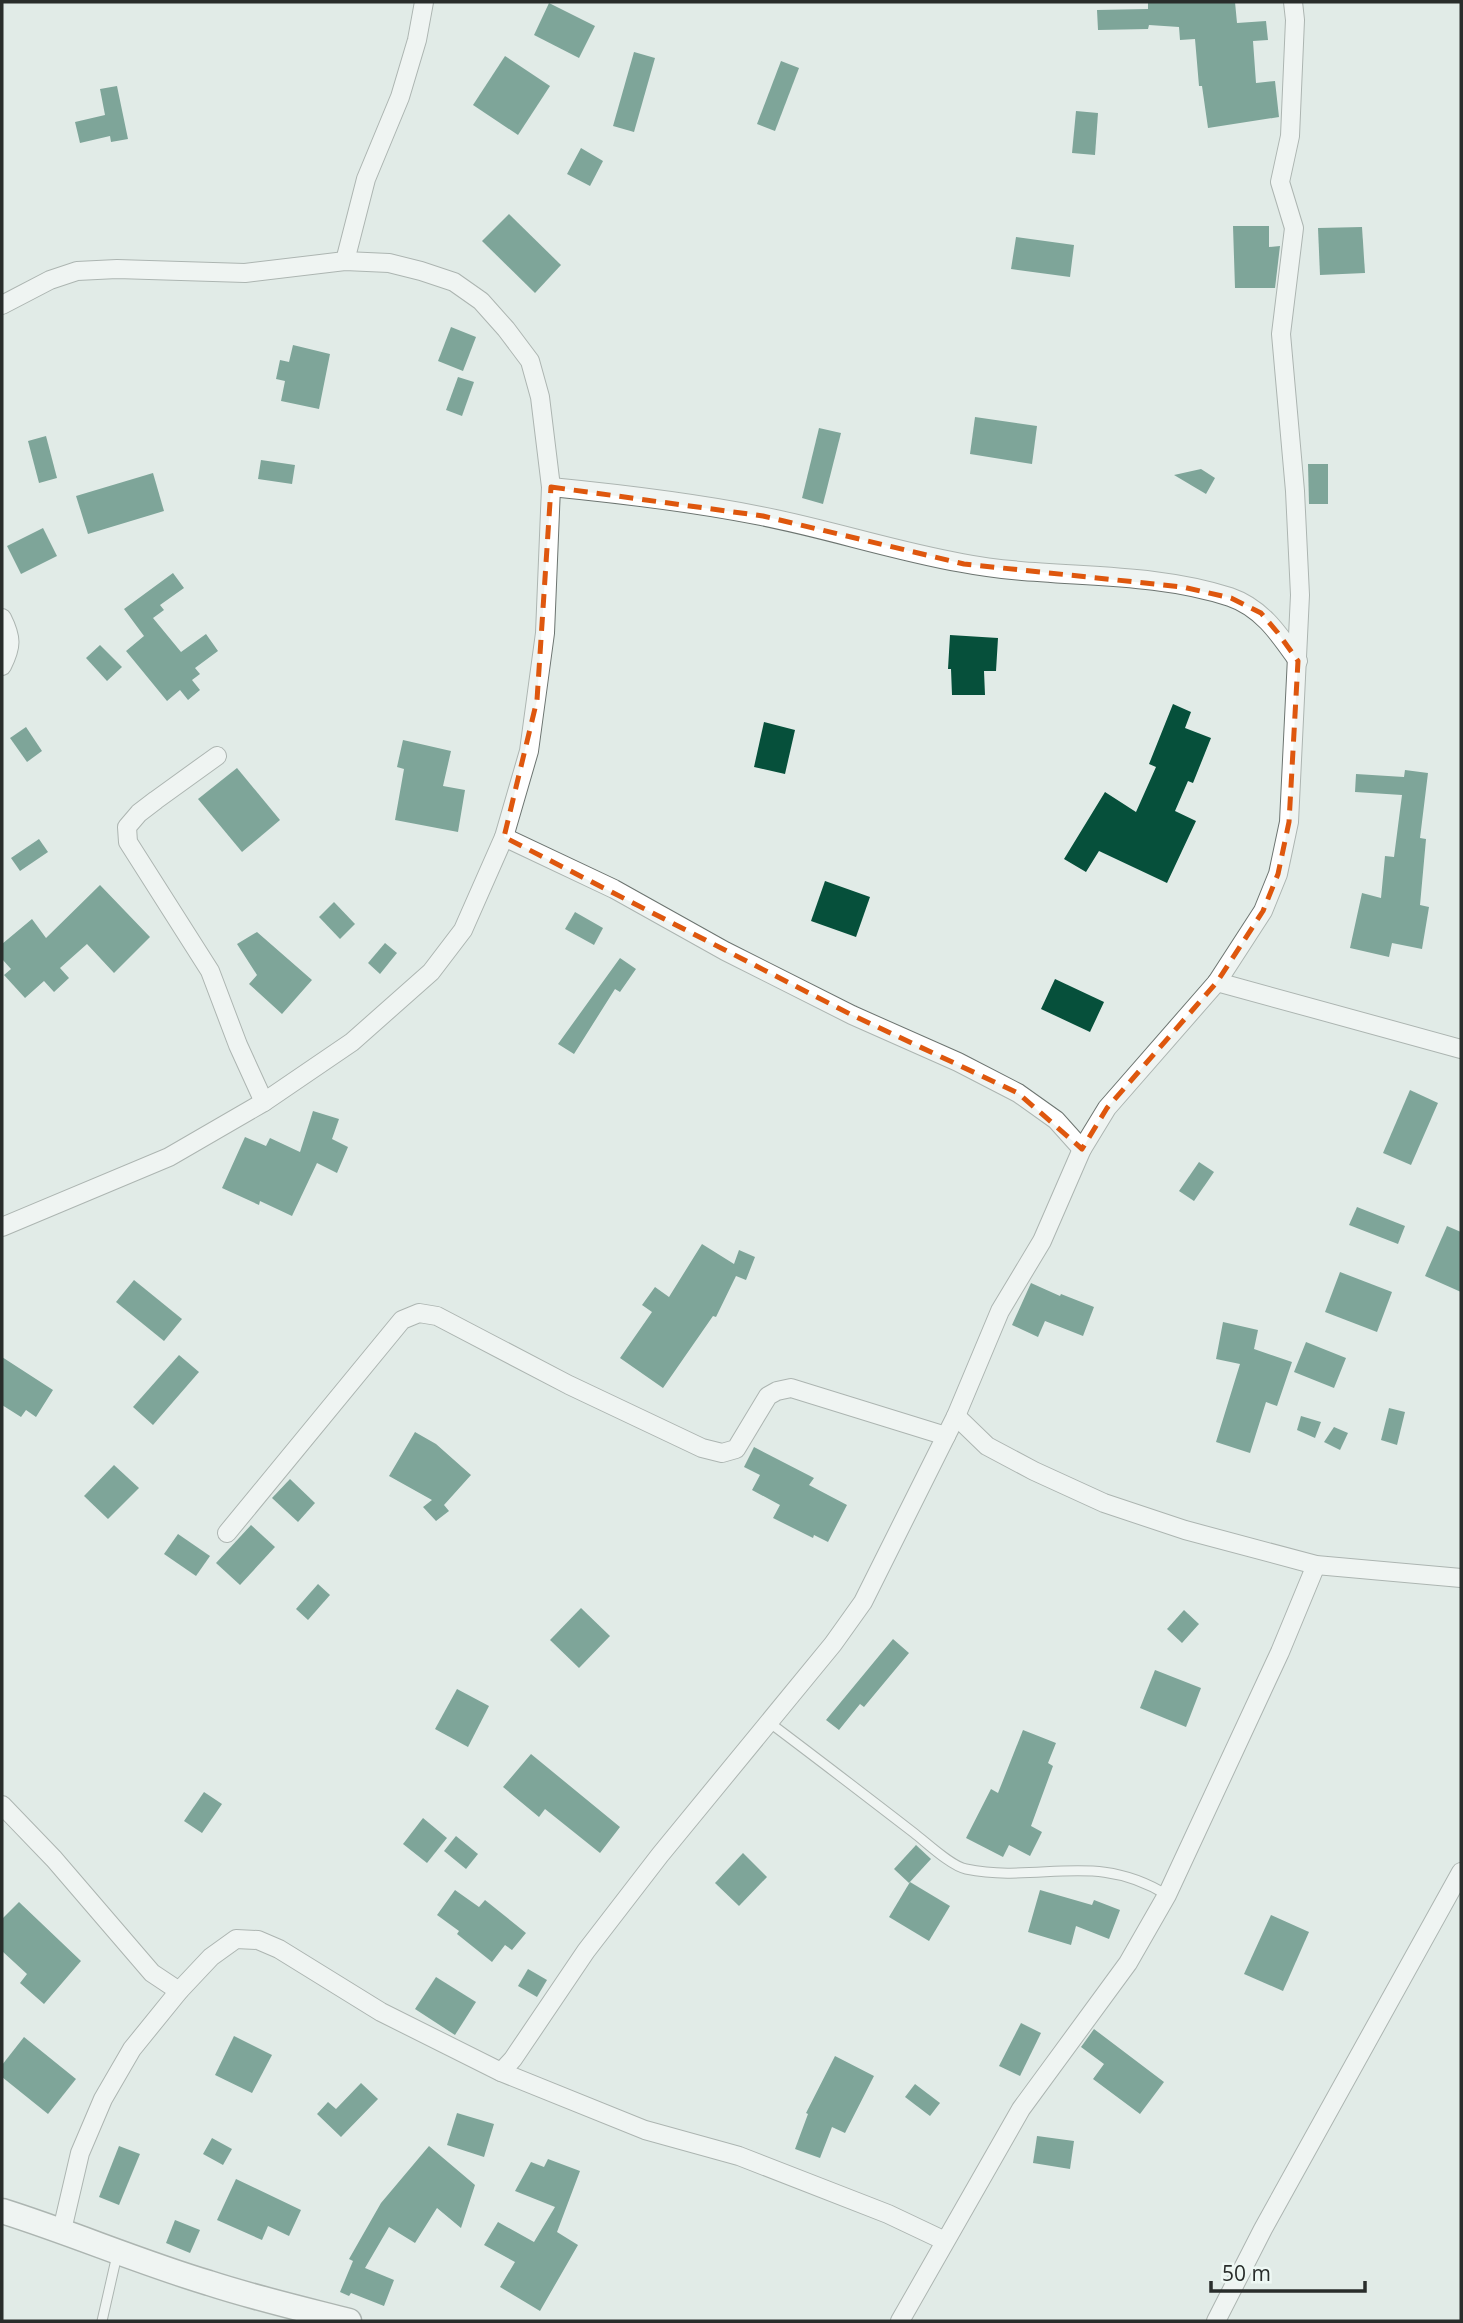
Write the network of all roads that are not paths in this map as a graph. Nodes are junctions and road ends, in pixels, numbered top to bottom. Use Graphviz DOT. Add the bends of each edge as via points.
graph roads {
  1 [pos="424,2"];
  2 [pos="1293,2"];
  3 [pos="345,261"];
  4 [pos="2,305"];
  5 [pos="551,487"];
  6 [pos="2,618"];
  7 [pos="1298,661"];
  8 [pos="2,666"];
  9 [pos="217,756"];
  10 [pos="504,837"];
  11 [pos="1217,982"];
  12 [pos="1461,1049"];
  13 [pos="264,1102"];
  14 [pos="1082,1149"];
  15 [pos="2,1227"];
  16 [pos="956,1416"];
  17 [pos="946,1436"];
  18 [pos="227,1533"];
  19 [pos="1316,1565"];
  20 [pos="1461,1578"];
  21 [pos="770,1723"];
  22 [pos="2,1805"];
  23 [pos="1461,1872"];
  24 [pos="1167,1895"];
  25 [pos="179,1991"];
  26 [pos="500,2073"];
  27 [pos="2,2211"];
  28 [pos="62,2230"];
  29 [pos="945,2241"];
  30 [pos="117,2253"];
  31 [pos="102,2321"];
  32 [pos="349,2321"];
  33 [pos="900,2321"];
  34 [pos="1216,2321"];
  1 -- 3 [label="street" via="400,97 366,179"];
  2 -- 7 [label="street" via="1290,136 1280,182 1294,228 1281,334 1298,543"];
  3 -- 4 [label="street" via="245,273 77,271"];
  3 -- 5 [label="street" via="389,263 454,282 481,301 530,361 540,397"];
  5 -- 7 [label="street" via="664,498 763,516 964,564 1133,578 1231,598 1261,613"];
  5 -- 10 [label="street" via="545,632 537,700 529,751"];
  6 -- 8 [label="street" via="10,648"];
  7 -- 11 [label="street" via="1289,822 1278,873 1264,911"];
  9 -- 13 [label="street" via="139,813 127,827 128,842 210,971"];
  10 -- 13 [label="street" via="463,930 431,972 352,1042"];
  10 -- 14 [label="street" via="614,889 852,1015 1018,1093 1056,1120"];
  11 -- 12 [label="street"];
  11 -- 14 [label="street" via="1107,1108"];
  13 -- 15 [label="street" via="169,1157"];
  14 -- 16 [label="street" via="1042,1241 1000,1311"];
  16 -- 17 [label="street"];
  16 -- 19 [label="street" via="987,1446 1104,1503"];
  17 -- 18 [label="street" via="791,1388 768,1396 736,1449 722,1453 702,1448 569,1385 437,1316 419,1313 402,1320"];
  17 -- 21 [label="street" via="863,1602"];
  19 -- 20 [label="street"];
  19 -- 24 [label="street"];
  21 -- 24 [label="lane" via="963,1869 1029,1874 1106,1871 1127,1875"];
  21 -- 26 [label="street" via="594,1940"];
  22 -- 25 [label="street" via="152,1973"];
  23 -- 34 [label="street"];
  24 -- 29 [label="street" via="1128,1962 1021,2109"];
  25 -- 26 [label="street" via="211,1957 236,1939 258,1940 381,2012"];
  25 -- 28 [label="street" via="132,2049 103,2099 80,2153"];
  26 -- 29 [label="street" via="645,2130 739,2156"];
  27 -- 28 [label="main road"];
  28 -- 30 [label="main road"];
  29 -- 33 [label="street"];
  30 -- 31 [label="lane"];
  30 -- 32 [label="main road"];
}
